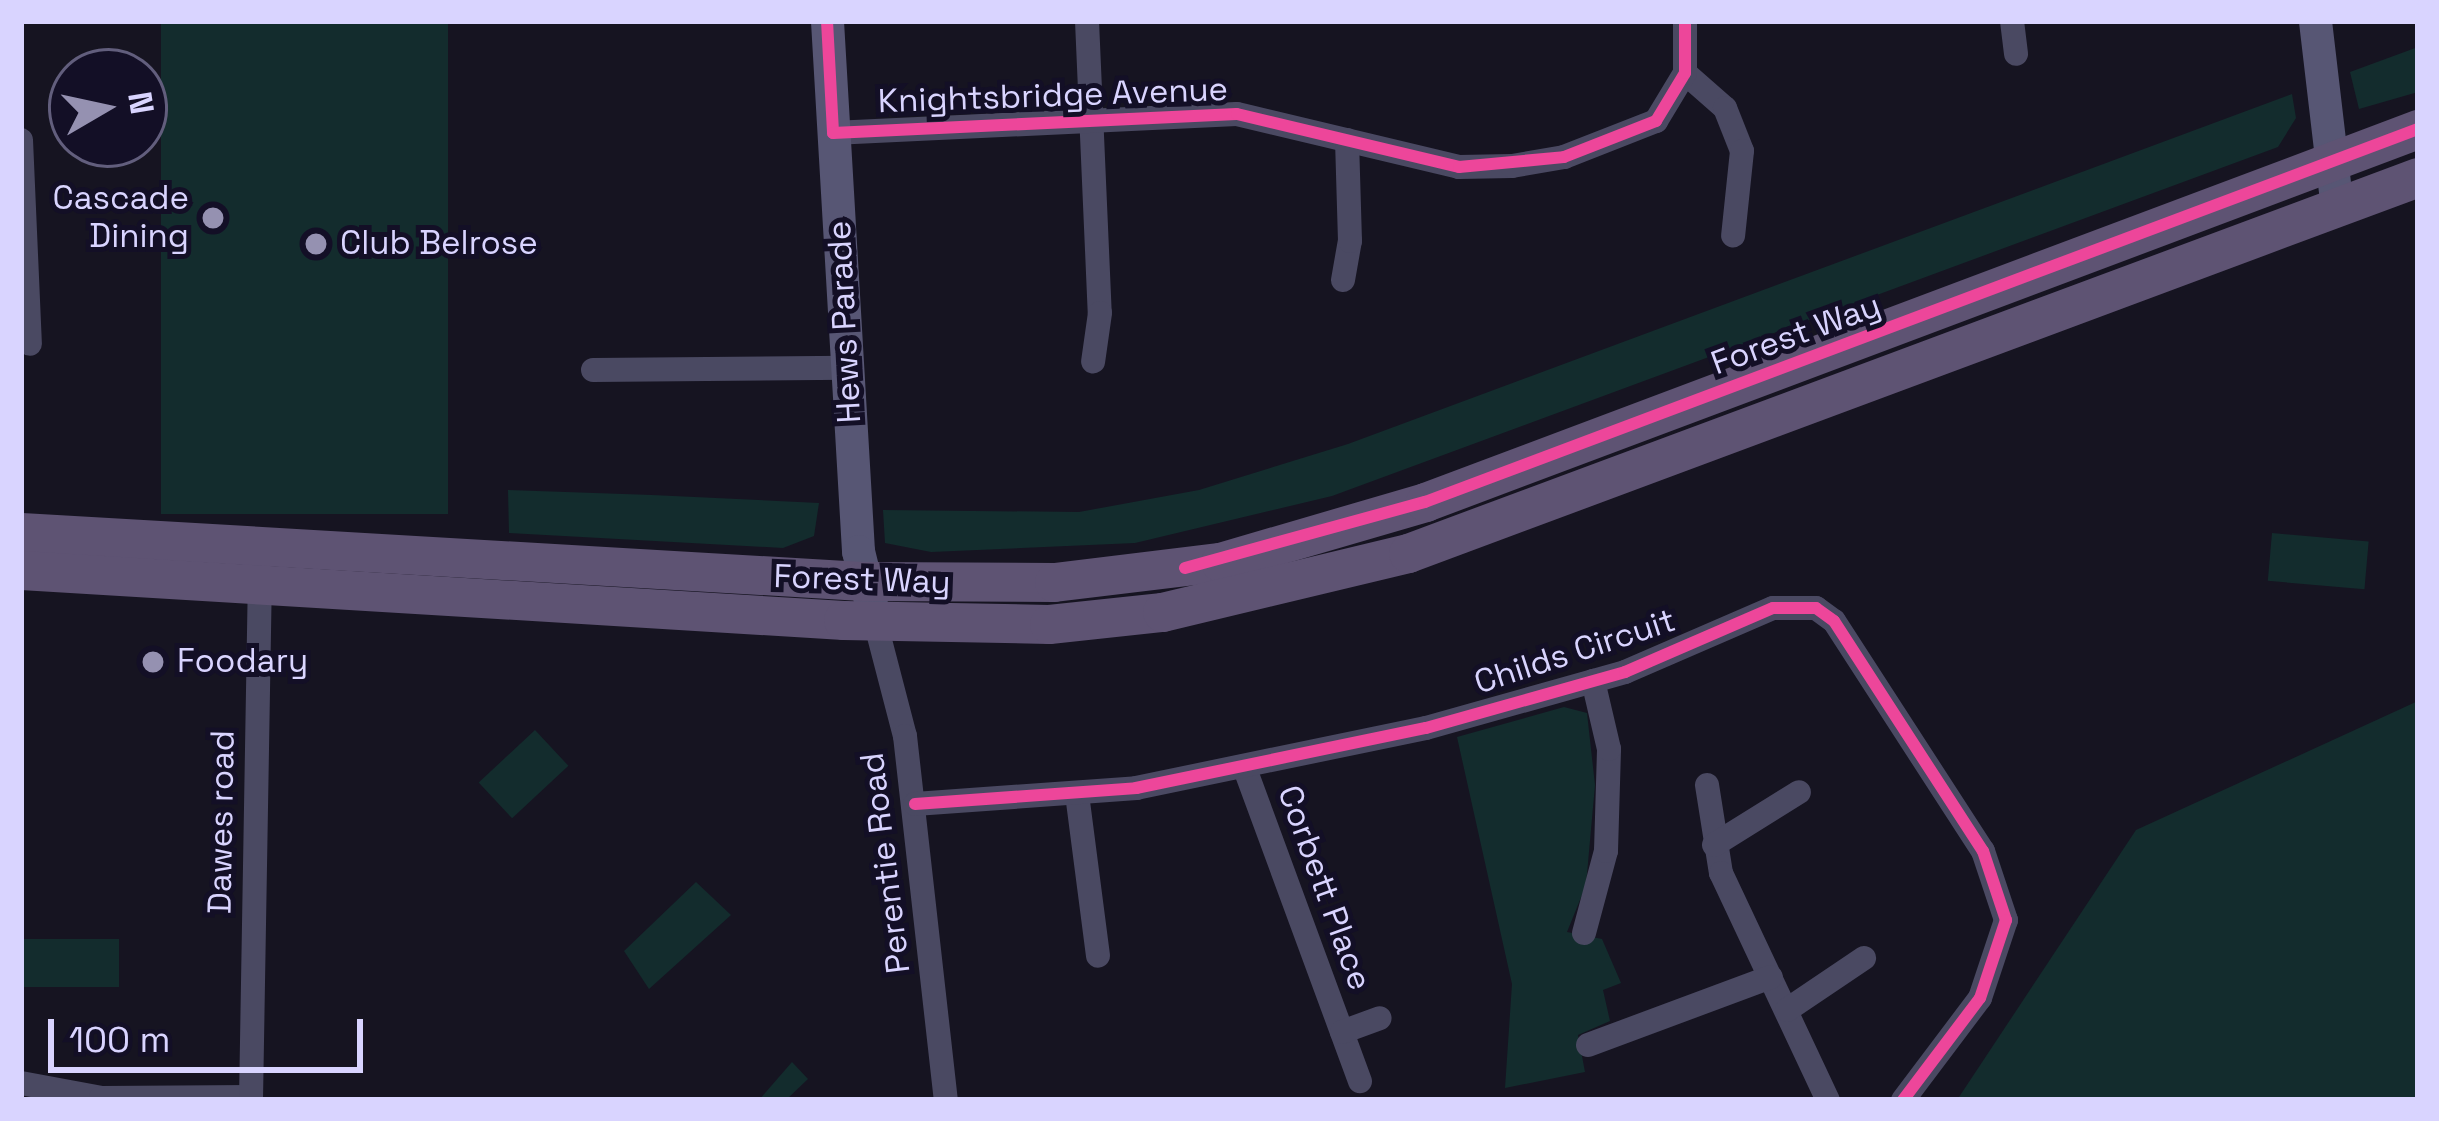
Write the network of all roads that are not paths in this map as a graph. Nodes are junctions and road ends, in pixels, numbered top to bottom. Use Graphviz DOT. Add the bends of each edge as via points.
graph roads {
  1 [pos="827,21"];
  2 [pos="1087,21"];
  3 [pos="1685,21"];
  4 [pos="2012,21"];
  5 [pos="2314,21"];
  6 [pos="2016,54"];
  7 [pos="1685,73"];
  8 [pos="1092,120"];
  9 [pos="2418,129"];
  10 [pos="833,133"];
  11 [pos="21,140"];
  12 [pos="1346,140"];
  13 [pos="2332,162"];
  14 [pos="2418,177"];
  15 [pos="2337,207"];
  16 [pos="1733,236"];
  17 [pos="1343,280"];
  18 [pos="30,344"];
  19 [pos="1093,362"];
  20 [pos="848,368"];
  21 [pos="592,370"];
  22 [pos="21,532"];
  23 [pos="260,545"];
  24 [pos="21,570"];
  25 [pos="862,581"];
  26 [pos="260,585"];
  27 [pos="875,621"];
  28 [pos="1593,681"];
  29 [pos="1244,766"];
  30 [pos="1708,785"];
  31 [pos="1799,792"];
  32 [pos="1077,794"];
  33 [pos="915,804"];
  34 [pos="1714,844"];
  35 [pos="1583,933"];
  36 [pos="1098,956"];
  37 [pos="1864,958"];
  38 [pos="1771,977"];
  39 [pos="1787,1010"];
  40 [pos="1380,1018"];
  41 [pos="1342,1032"];
  42 [pos="1588,1045"];
  43 [pos="1360,1081"];
  44 [pos="21,1083"];
  45 [pos="251,1099"];
  46 [pos="946,1100"];
  47 [pos="1828,1100"];
  48 [pos="1903,1100"];
  1 -- 10 [label="street, Hews Parade"];
  2 -- 8 [label="street"];
  3 -- 7 [label="street"];
  4 -- 6 [label="street"];
  5 -- 13 [label="street"];
  7 -- 12 [label="street, Knightsbridge Avenue" via="1656,121 1564,157 1459,166"];
  7 -- 16 [label="street" via="1725,107 1742,152"];
  8 -- 10 [label="street, Knightsbridge Avenue"];
  8 -- 12 [label="street, Knightsbridge Avenue" via="1237,114"];
  8 -- 19 [label="street" via="1100,313"];
  9 -- 13 [label="main road, Forest Way"];
  10 -- 20 [label="street, Hews Parade"];
  11 -- 18 [label="street"];
  12 -- 17 [label="street" via="1350,241"];
  13 -- 15 [label="street"];
  13 -- 25 [label="main road, Forest Way" via="1310,539 1220,562 1100,578"];
  14 -- 15 [label="main road, Forest Way"];
  15 -- 27 [label="main road, Forest Way" via="1319,580 1086,621"];
  20 -- 21 [label="street"];
  20 -- 25 [label="street, Hews Parade"];
  22 -- 23 [label="main road, Forest Way"];
  23 -- 25 [label="main road, Forest Way"];
  23 -- 26 [label="street, Dawes road"];
  24 -- 26 [label="main road, Forest Way"];
  25 -- 27 [label="street, Hews Parade"];
  26 -- 27 [label="main road, Forest Way"];
  26 -- 45 [label="street, Dawes road"];
  27 -- 33 [label="street, Perentie Road"];
  28 -- 29 [label="street, Childs Circuit" via="1426,728"];
  28 -- 35 [label="street" via="1609,748 1606,851"];
  28 -- 48 [label="street, Childs Circuit" via="1773,608 1816,608 1834,621 1983,851 2006,920 1980,998"];
  29 -- 32 [label="street, Childs Circuit"];
  29 -- 41 [label="street, Corbett Place"];
  30 -- 34 [label="street"];
  31 -- 34 [label="street"];
  32 -- 33 [label="street, Childs Circuit"];
  32 -- 36 [label="street"];
  33 -- 46 [label="street, Perentie Road"];
  34 -- 38 [label="street"];
  37 -- 39 [label="street"];
  38 -- 39 [label="street"];
  38 -- 42 [label="street"];
  39 -- 47 [label="street"];
  40 -- 41 [label="street, Corbett Place"];
  41 -- 43 [label="street, Corbett Place"];
  44 -- 45 [label="street" via="101,1098"];
}
